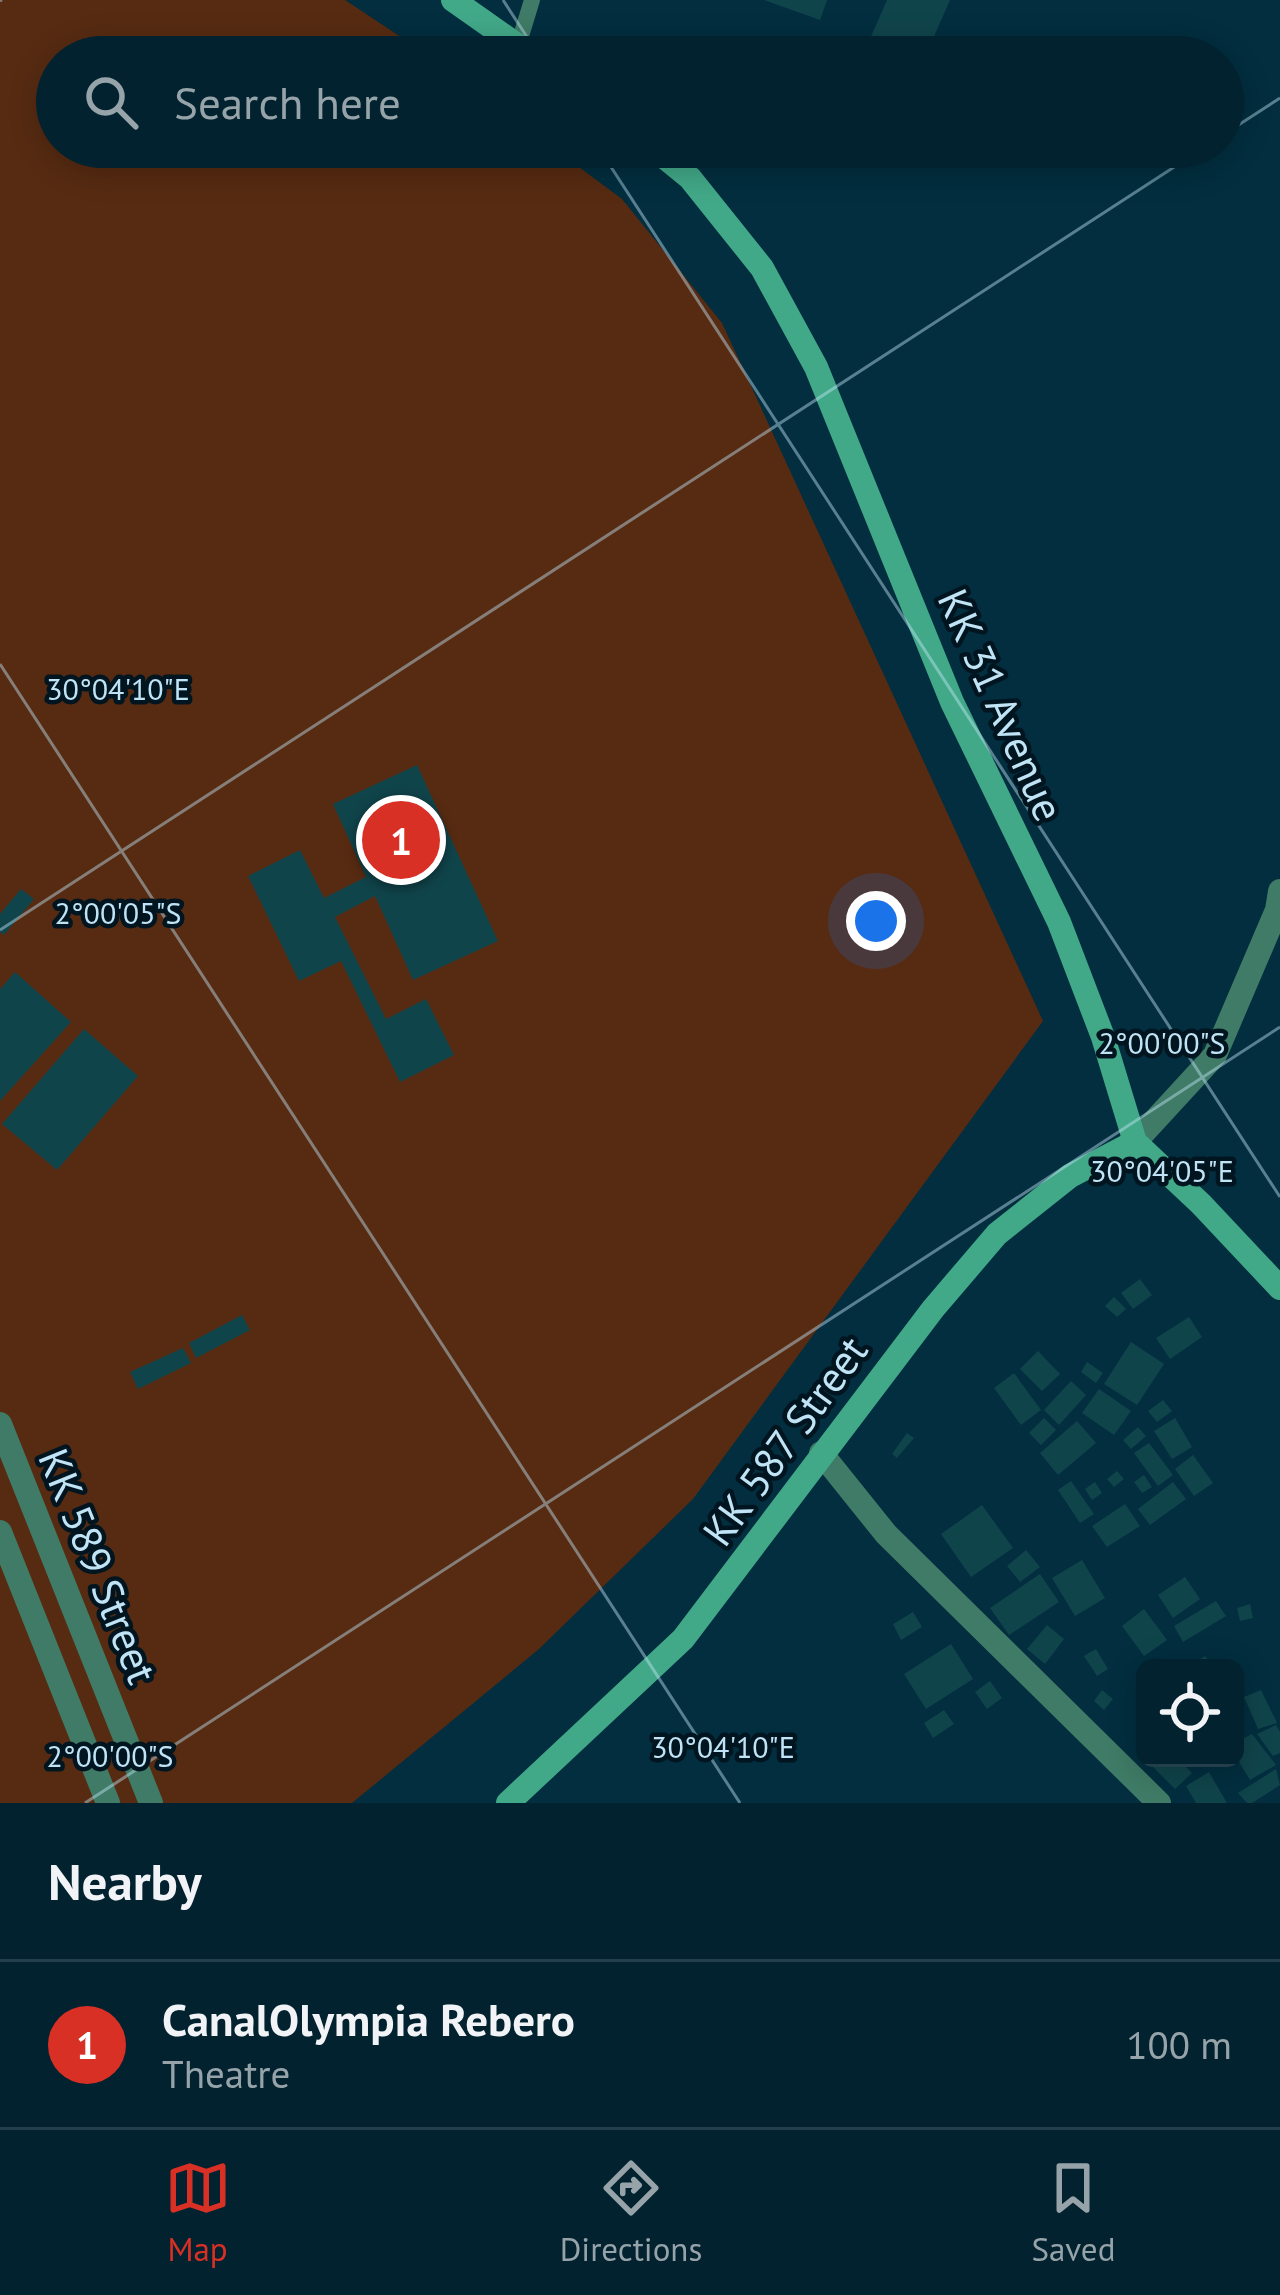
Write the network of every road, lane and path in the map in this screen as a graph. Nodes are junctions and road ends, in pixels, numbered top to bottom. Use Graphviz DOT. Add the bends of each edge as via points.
graph roads {
  1 [pos="453,0"];
  2 [pos="532,0"];
  3 [pos="504,36"];
  4 [pos="528,36"];
  5 [pos="678,168"];
  6 [pos="1280,891"];
  7 [pos="1135,1142"];
  8 [pos="1280,1288"];
  9 [pos="0,1424"];
  10 [pos="821,1453"];
  11 [pos="0,1532"];
  12 [pos="108,1803"];
  13 [pos="151,1803"];
  14 [pos="508,1803"];
  15 [pos="1159,1803"];
  1 -- 3 [label="main road"];
  2 -- 4 [label="lane"];
  5 -- 7 [label="main road, KK 31 Avenue" via="762,268 816,367 952,702 1059,922"];
  6 -- 7 [label="street" via="1216,1055"];
  7 -- 8 [label="main road, KK 31 Avenue"];
  7 -- 10 [label="main road, KK 587 Street" via="1070,1175 998,1234"];
  9 -- 13 [label="street, KK 589 Street"];
  10 -- 14 [label="main road, KK 587 Street" via="683,1640"];
  10 -- 15 [label="street" via="886,1534"];
  11 -- 12 [label="street, KK 589 Street"];
}
